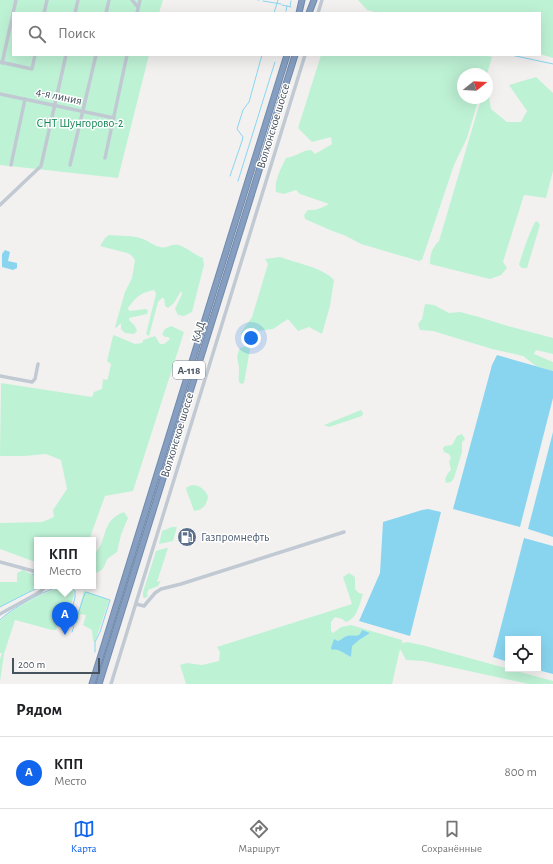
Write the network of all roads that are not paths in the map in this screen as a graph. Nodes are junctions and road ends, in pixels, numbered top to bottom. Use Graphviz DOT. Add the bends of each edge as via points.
graph roads {
  1 [pos="16,0"];
  2 [pos="47,0"];
  3 [pos="78,0"];
  4 [pos="109,0"];
  5 [pos="132,0"];
  6 [pos="140,0"];
  7 [pos="302,0"];
  8 [pos="313,0"];
  9 [pos="322,0"];
  10 [pos="138,7"];
  11 [pos="13,12"];
  12 [pos="44,12"];
  13 [pos="75,12"];
  14 [pos="106,12"];
  15 [pos="137,12"];
  16 [pos="299,12"];
  17 [pos="308,12"];
  18 [pos="318,12"];
  19 [pos="12,18"];
  20 [pos="35,56"];
  21 [pos="66,56"];
  22 [pos="96,56"];
  23 [pos="128,56"];
  24 [pos="287,56"];
  25 [pos="295,56"];
  26 [pos="305,56"];
  27 [pos="1,62"];
  28 [pos="0,94"];
  29 [pos="25,99"];
  30 [pos="54,106"];
  31 [pos="83,112"];
  32 [pos="114,118"];
  33 [pos="105,158"];
  34 [pos="11,165"];
  35 [pos="70,165"];
  36 [pos="0,205"];
  37 [pos="38,364"];
  38 [pos="0,376"];
  39 [pos="344,532"];
  40 [pos="0,562"];
  41 [pos="34,571"];
  42 [pos="43,589"];
  43 [pos="136,604"];
  44 [pos="0,614"];
  45 [pos="92,684"];
  46 [pos="99,684"];
  47 [pos="111,684"];
  1 -- 11 [label="street"];
  2 -- 12 [label="street"];
  3 -- 13 [label="street"];
  4 -- 14 [label="street"];
  5 -- 10 [label="street"];
  6 -- 10 [label="street"];
  7 -- 16 [label="highway"];
  8 -- 17 [label="highway"];
  9 -- 18 [label="street"];
  10 -- 15 [label="street"];
  19 -- 27 [label="street"];
  20 -- 27 [label="street" via="32,69"];
  21 -- 30 [label="street"];
  22 -- 31 [label="street"];
  23 -- 32 [label="street"];
  24 -- 45 [label="highway, КАД / А-118"];
  25 -- 46 [label="highway, КАД / А-118"];
  26 -- 43 [label="street, Волхонское шоссе"];
  28 -- 29 [label="street, 4-я линия"];
  29 -- 30 [label="street, 4-я линия"];
  29 -- 34 [label="street"];
  30 -- 31 [label="street, 4-я линия"];
  30 -- 36 [label="street" via="41,166"];
  31 -- 32 [label="street, 4-я линия"];
  31 -- 35 [label="street"];
  32 -- 33 [label="street"];
  37 -- 38 [label="street" via="36,379 32,382"];
  39 -- 43 [label="street" via="161,589 144,606"];
  40 -- 41 [label="street"];
  42 -- 44 [label="street"];
  43 -- 47 [label="street, Волхонское шоссе"];
}
